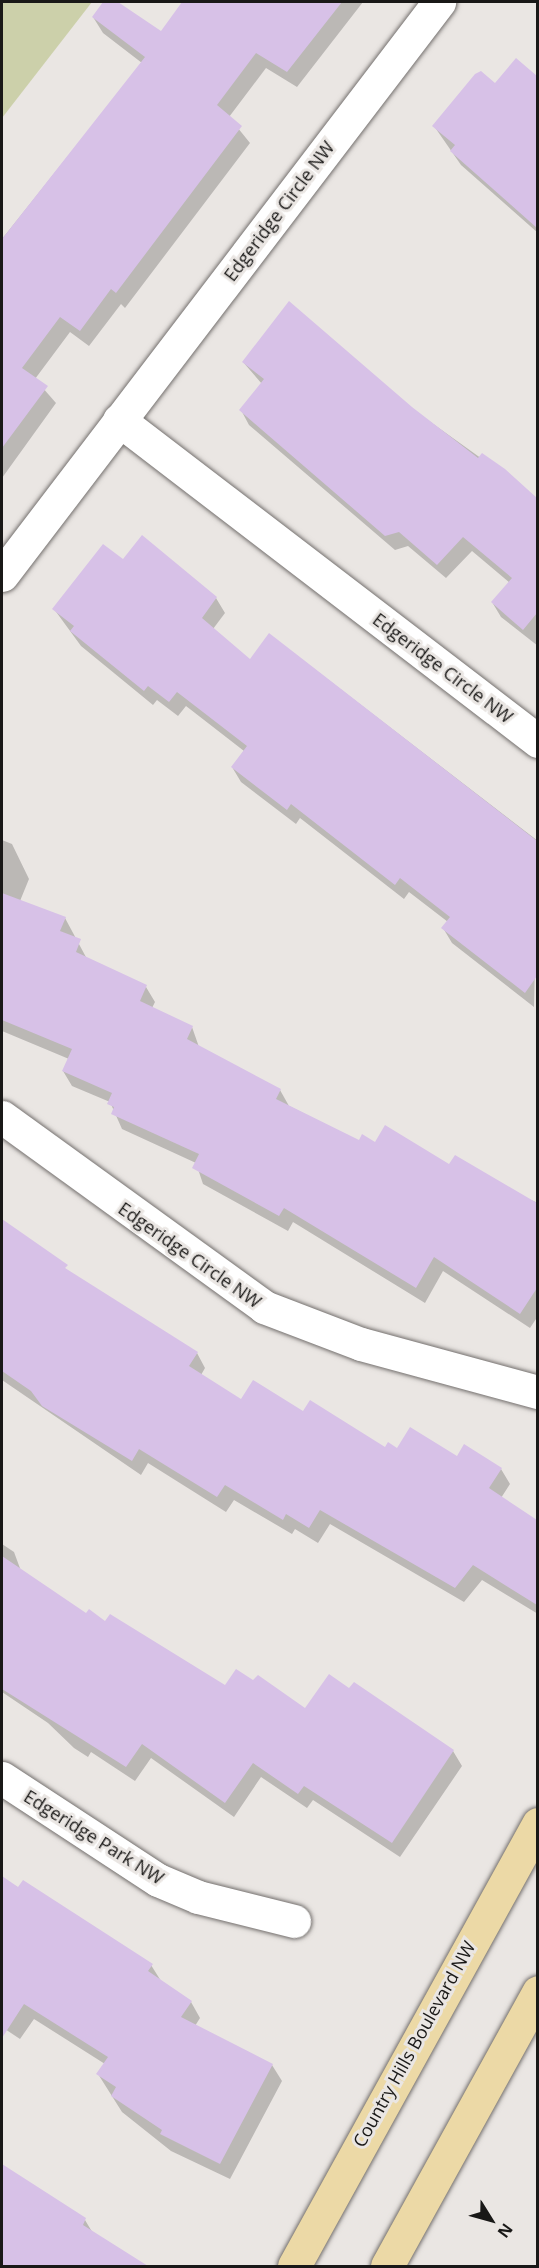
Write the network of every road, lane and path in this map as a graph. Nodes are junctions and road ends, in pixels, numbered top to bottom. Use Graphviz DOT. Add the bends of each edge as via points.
graph roads {
  1 [pos="439,2"];
  2 [pos="119,420"];
  3 [pos="2,575"];
  4 [pos="537,741"];
  5 [pos="2,1117"];
  6 [pos="537,1392"];
  7 [pos="2,1778"];
  8 [pos="537,1824"];
  9 [pos="294,1921"];
  10 [pos="537,1992"];
  11 [pos="294,2266"];
  12 [pos="387,2266"];
  1 -- 2 [label="street, Edgeridge Circle NW"];
  2 -- 3 [label="street, Edgeridge Circle NW"];
  2 -- 4 [label="street, Edgeridge Circle NW"];
  5 -- 6 [label="street, Edgeridge Circle NW" via="264,1307 361,1344"];
  7 -- 9 [label="street, Edgeridge Park NW" via="158,1880 198,1897"];
  8 -- 11 [label="main road, Country Hills Boulevard NW"];
  10 -- 12 [label="main road"];
}
